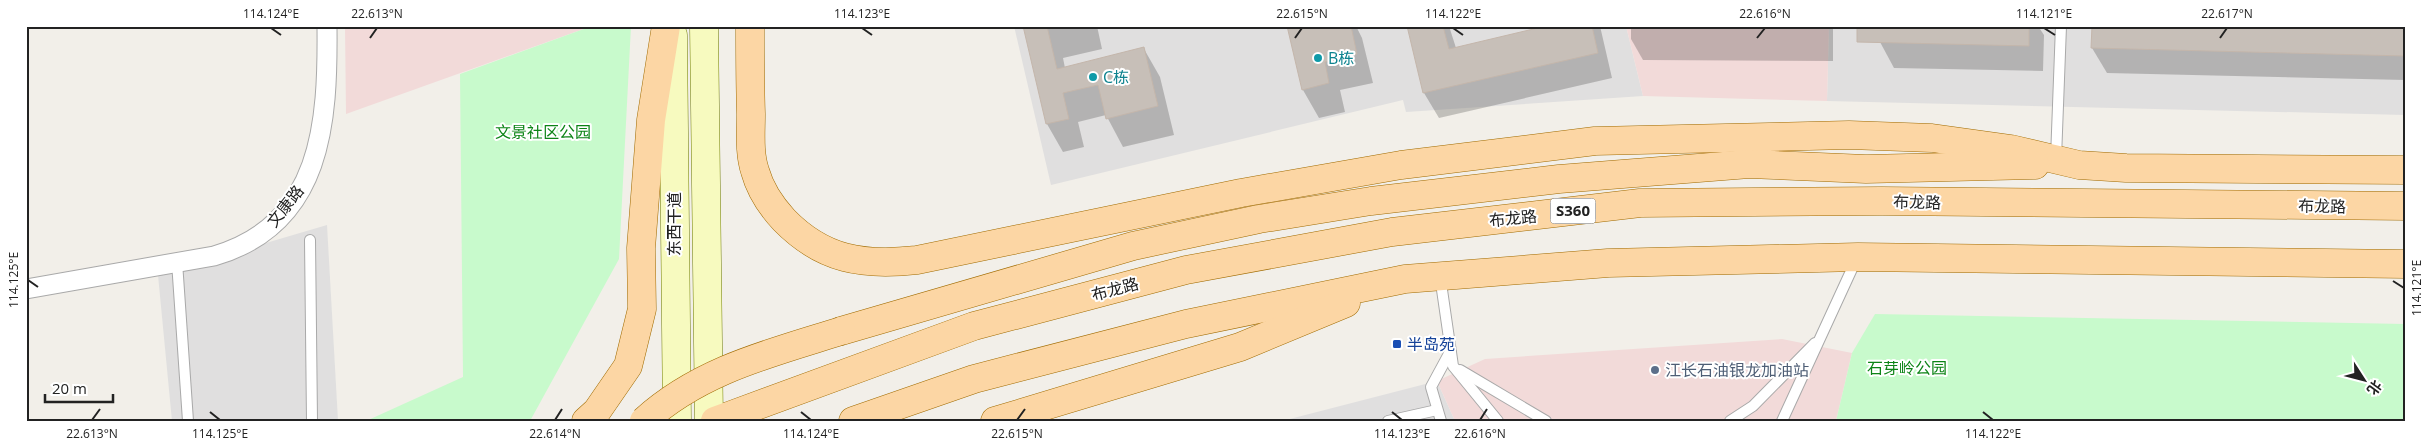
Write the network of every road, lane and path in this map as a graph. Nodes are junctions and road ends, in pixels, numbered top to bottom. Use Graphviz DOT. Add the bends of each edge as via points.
graph roads {
  1 [pos="327,26"];
  2 [pos="666,26"];
  3 [pos="673,26"];
  4 [pos="704,26"];
  5 [pos="750,26"];
  6 [pos="2060,26"];
  7 [pos="2068,162"];
  8 [pos="1749,164"];
  9 [pos="2405,170"];
  10 [pos="1882,201"];
  11 [pos="1640,203"];
  12 [pos="2405,206"];
  13 [pos="310,240"];
  14 [pos="1858,257"];
  15 [pos="177,262"];
  16 [pos="2405,264"];
  17 [pos="1440,276"];
  18 [pos="1404,279"];
  19 [pos="26,289"];
  20 [pos="1821,336"];
  21 [pos="1451,350"];
  22 [pos="1453,366"];
  23 [pos="1437,410"];
  24 [pos="1001,419"];
  25 [pos="188,421"];
  26 [pos="312,421"];
  27 [pos="586,421"];
  28 [pos="644,421"];
  29 [pos="677,421"];
  30 [pos="709,421"];
  31 [pos="715,421"];
  32 [pos="853,421"];
  33 [pos="1388,421"];
  34 [pos="1441,421"];
  35 [pos="1498,421"];
  36 [pos="1546,421"];
  37 [pos="1730,421"];
  38 [pos="1782,421"];
  1 -- 15 [label="street, 文康路" via="324,115 319,142 302,188 274,225 257,239 236,250"];
  2 -- 27 [label="main road" via="652,120 641,248 642,309 628,366 597,411"];
  3 -- 29 [label="main road, 东西干道"];
  4 -- 30 [label="main road, 东西干道"];
  5 -- 7 [label="main road" via="751,149 754,171 762,188 782,217 802,237 823,251 861,261 917,260 1241,193 1382,168 1595,141 1849,135 1932,138 2011,148"];
  6 -- 7 [label="lane"];
  7 -- 8 [label="main road" via="1866,169"];
  7 -- 9 [label="main road" via="2126,168"];
  8 -- 10 [label="main road"];
  8 -- 11 [label="main road"];
  8 -- 28 [label="main road, bridge" via="1559,179 1371,201 1259,219 1133,246 841,331 734,366 666,401"];
  10 -- 11 [label="main road, 布龙路 / S360"];
  10 -- 12 [label="main road, 布龙路 / S360"];
  11 -- 31 [label="main road, 布龙路 / S360" via="1392,232 1186,270 974,326"];
  13 -- 26 [label="lane"];
  14 -- 16 [label="main road"];
  14 -- 17 [label="main road" via="1608,263"];
  14 -- 20 [label="lane"];
  15 -- 19 [label="street, 文康路"];
  15 -- 25 [label="lane"];
  17 -- 18 [label="main road"];
  17 -- 21 [label="lane"];
  18 -- 24 [label="main road" via="1240,347"];
  18 -- 32 [label="main road" via="1186,324 974,379"];
  20 -- 37 [label="lane" via="1753,406"];
  20 -- 38 [label="lane"];
  21 -- 22 [label="lane"];
  21 -- 23 [label="lane" via="1431,387"];
  22 -- 35 [label="lane"];
  22 -- 36 [label="lane"];
  23 -- 33 [label="lane"];
  23 -- 34 [label="lane"];
}
